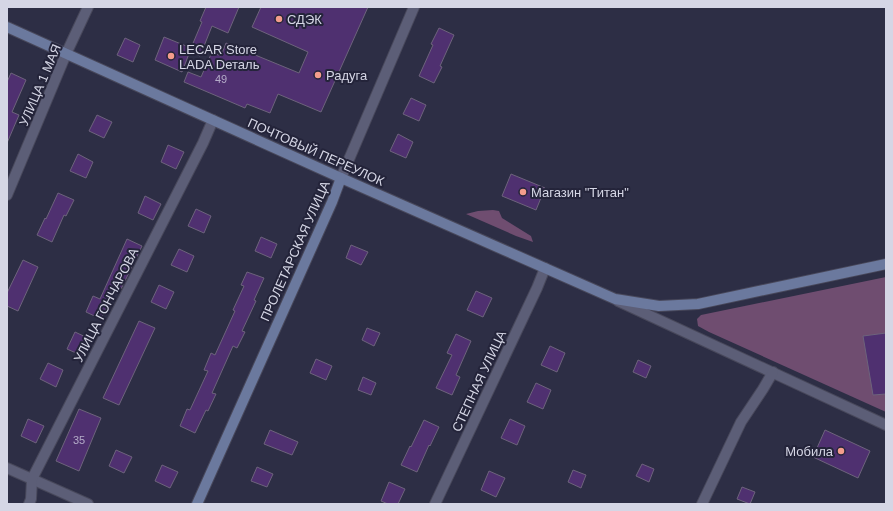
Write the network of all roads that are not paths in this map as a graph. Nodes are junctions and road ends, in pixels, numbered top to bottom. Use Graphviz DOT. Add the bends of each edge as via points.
graph roads {
  1 [pos="88,7"];
  2 [pos="414,7"];
  3 [pos="7,27"];
  4 [pos="66,54"];
  5 [pos="213,120"];
  6 [pos="341,178"];
  7 [pos="7,195"];
  8 [pos="886,264"];
  9 [pos="545,268"];
  10 [pos="615,299"];
  11 [pos="773,372"];
  12 [pos="886,425"];
  13 [pos="7,468"];
  14 [pos="32,479"];
  15 [pos="29,504"];
  16 [pos="88,504"];
  17 [pos="197,504"];
  18 [pos="435,504"];
  19 [pos="702,504"];
  1 -- 4 [label="street, УЛИЦА 1 МАЯ"];
  2 -- 6 [label="street, ПРОЛЕТАРСКАЯ УЛИЦА"];
  3 -- 4 [label="main road, ПОЧТОВЫЙ ПЕРЕУЛОК"];
  4 -- 5 [label="main road, ПОЧТОВЫЙ ПЕРЕУЛОК"];
  4 -- 7 [label="street, УЛИЦА 1 МАЯ"];
  5 -- 6 [label="main road, ПОЧТОВЫЙ ПЕРЕУЛОК"];
  5 -- 14 [label="street, УЛИЦА ГОНЧАРОВА"];
  6 -- 9 [label="main road, ПОЧТОВЫЙ ПЕРЕУЛОК"];
  6 -- 17 [label="main road, ПРОЛЕТАРСКАЯ УЛИЦА"];
  8 -- 10 [label="main road, ПОЧТОВЫЙ ПЕРЕУЛОК" via="698,304 659,306"];
  9 -- 10 [label="main road, ПОЧТОВЫЙ ПЕРЕУЛОК"];
  9 -- 18 [label="street, СТЕПНАЯ УЛИЦА"];
  10 -- 11 [label="street"];
  11 -- 12 [label="street"];
  11 -- 19 [label="street" via="741,422"];
  13 -- 14 [label="street"];
  14 -- 15 [label="street, УЛИЦА ГОНЧАРОВА"];
  14 -- 16 [label="street"];
}
